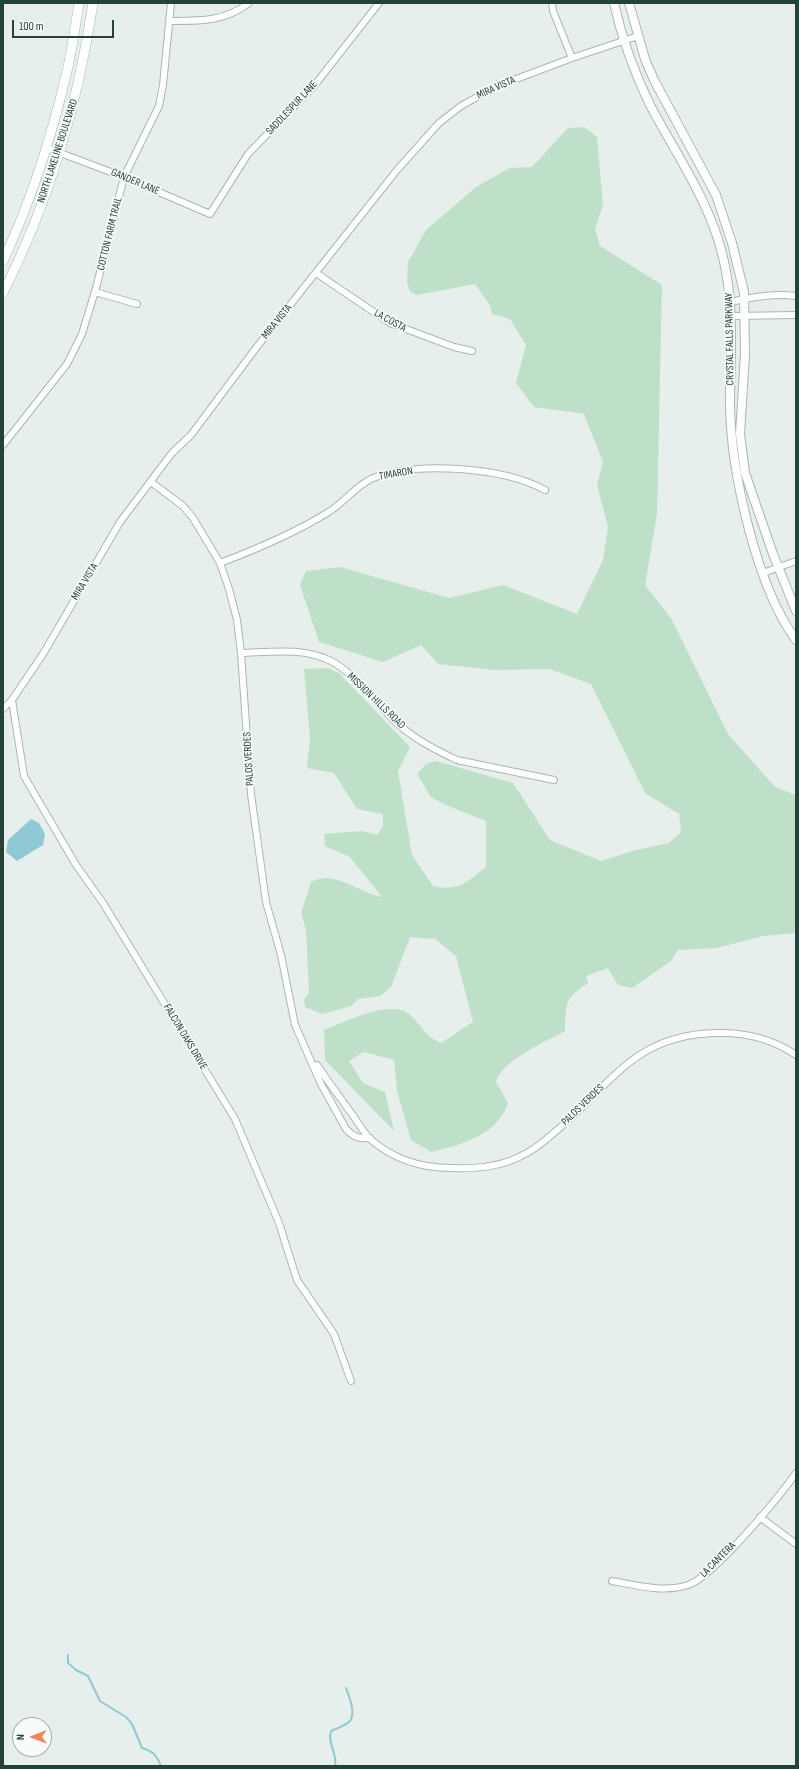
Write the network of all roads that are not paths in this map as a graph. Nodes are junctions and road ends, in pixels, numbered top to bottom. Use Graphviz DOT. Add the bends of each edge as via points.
graph roads {
  1 [pos="79,3"];
  2 [pos="93,3"];
  3 [pos="171,3"];
  4 [pos="249,3"];
  5 [pos="379,3"];
  6 [pos="552,3"];
  7 [pos="614,3"];
  8 [pos="629,3"];
  9 [pos="170,21"];
  10 [pos="638,36"];
  11 [pos="624,42"];
  12 [pos="572,58"];
  13 [pos="47,148"];
  14 [pos="59,152"];
  15 [pos="699,163"];
  16 [pos="686,171"];
  17 [pos="124,177"];
  18 [pos="210,214"];
  19 [pos="3,261"];
  20 [pos="316,273"];
  21 [pos="3,292"];
  22 [pos="95,292"];
  23 [pos="796,296"];
  24 [pos="744,298"];
  25 [pos="731,302"];
  26 [pos="137,304"];
  27 [pos="796,315"];
  28 [pos="732,316"];
  29 [pos="744,316"];
  30 [pos="472,351"];
  31 [pos="3,445"];
  32 [pos="152,482"];
  33 [pos="545,490"];
  34 [pos="796,560"];
  35 [pos="220,563"];
  36 [pos="778,567"];
  37 [pos="763,573"];
  38 [pos="796,611"];
  39 [pos="796,640"];
  40 [pos="241,653"];
  41 [pos="12,700"];
  42 [pos="3,709"];
  43 [pos="554,780"];
  44 [pos="796,1055"];
  45 [pos="311,1057"];
  46 [pos="370,1138"];
  47 [pos="351,1381"];
  48 [pos="796,1473"];
  49 [pos="760,1517"];
  50 [pos="796,1544"];
  51 [pos="612,1581"];
  1 -- 13 [label="main road, NORTH LAKELINE BOULEVARD" via="67,74"];
  2 -- 14 [label="main road, NORTH LAKELINE BOULEVARD" via="74,103"];
  3 -- 9 [label="street, COTTON FARM TRAIL"];
  4 -- 9 [label="street" via="225,16 206,21"];
  5 -- 18 [label="street, SADDLESPUR LANE" via="314,86 248,154"];
  6 -- 12 [label="street"];
  7 -- 11 [label="street, CRYSTAL FALLS PARKWAY"];
  8 -- 10 [label="street, CRYSTAL FALLS PARKWAY"];
  9 -- 17 [label="street, COTTON FARM TRAIL" via="159,106"];
  10 -- 11 [label="street, MIRA VISTA"];
  10 -- 15 [label="street, CRYSTAL FALLS PARKWAY" via="654,80"];
  11 -- 12 [label="street, MIRA VISTA"];
  11 -- 16 [label="street, CRYSTAL FALLS PARKWAY" via="650,104"];
  12 -- 20 [label="street, MIRA VISTA" via="480,94 439,123 397,170"];
  13 -- 14 [label="street, GANDER LANE"];
  13 -- 19 [label="main road, NORTH LAKELINE BOULEVARD" via="34,188"];
  14 -- 17 [label="street, GANDER LANE"];
  14 -- 21 [label="main road, NORTH LAKELINE BOULEVARD" via="30,234"];
  15 -- 16 [label="street"];
  15 -- 24 [label="street, CRYSTAL FALLS PARKWAY" via="716,195 732,243"];
  16 -- 25 [label="street, CRYSTAL FALLS PARKWAY" via="717,234"];
  17 -- 18 [label="street, GANDER LANE"];
  17 -- 22 [label="street, COTTON FARM TRAIL"];
  20 -- 30 [label="street, LA COSTA" via="390,323 454,347"];
  20 -- 32 [label="street, MIRA VISTA"];
  22 -- 26 [label="street"];
  22 -- 31 [label="street, COTTON FARM TRAIL" via="82,334 66,364"];
  23 -- 24 [label="street"];
  24 -- 25 [label="street"];
  24 -- 29 [label="street, CRYSTAL FALLS PARKWAY"];
  25 -- 28 [label="street, CRYSTAL FALLS PARKWAY"];
  27 -- 29 [label="street"];
  28 -- 29 [label="street"];
  28 -- 37 [label="street, CRYSTAL FALLS PARKWAY" via="731,440 735,470"];
  29 -- 36 [label="street, CRYSTAL FALLS PARKWAY" via="746,354 740,416 745,473"];
  32 -- 35 [label="street, PALOS VERDES" via="194,518"];
  32 -- 41 [label="street, MIRA VISTA" via="120,522 46,648"];
  33 -- 35 [label="street, TIMARON" via="529,481 460,469 426,469 386,474 371,479 316,520 273,542"];
  34 -- 36 [label="street"];
  35 -- 40 [label="street, PALOS VERDES" via="233,604"];
  36 -- 37 [label="street"];
  36 -- 38 [label="street, CRYSTAL FALLS PARKWAY"];
  37 -- 39 [label="street, CRYSTAL FALLS PARKWAY"];
  40 -- 43 [label="street, MISSION HILLS ROAD" via="302,652 331,661 344,669 398,724 442,753 457,760"];
  40 -- 45 [label="street, PALOS VERDES" via="250,794 266,902 281,955 291,1012"];
  41 -- 42 [label="street, MIRA VISTA"];
  41 -- 47 [label="street, FALCON OAKS DRIVE" via="24,776 72,858 107,910 235,1119 279,1223 297,1280 334,1334"];
  44 -- 46 [label="street, PALOS VERDES" via="773,1042 729,1033 690,1035 660,1043 631,1059 580,1110 542,1143 521,1156 500,1164 460,1168 427,1167 402,1158"];
  45 -- 46 [label="street, PALOS VERDES"];
  45 -- 46 [label="street, PALOS VERDES" via="321,1084 346,1129 361,1139"];
  48 -- 49 [label="street, LA CANTERA"];
  49 -- 50 [label="street"];
  49 -- 51 [label="street, LA CANTERA" via="705,1575 689,1585 648,1588"];
}
